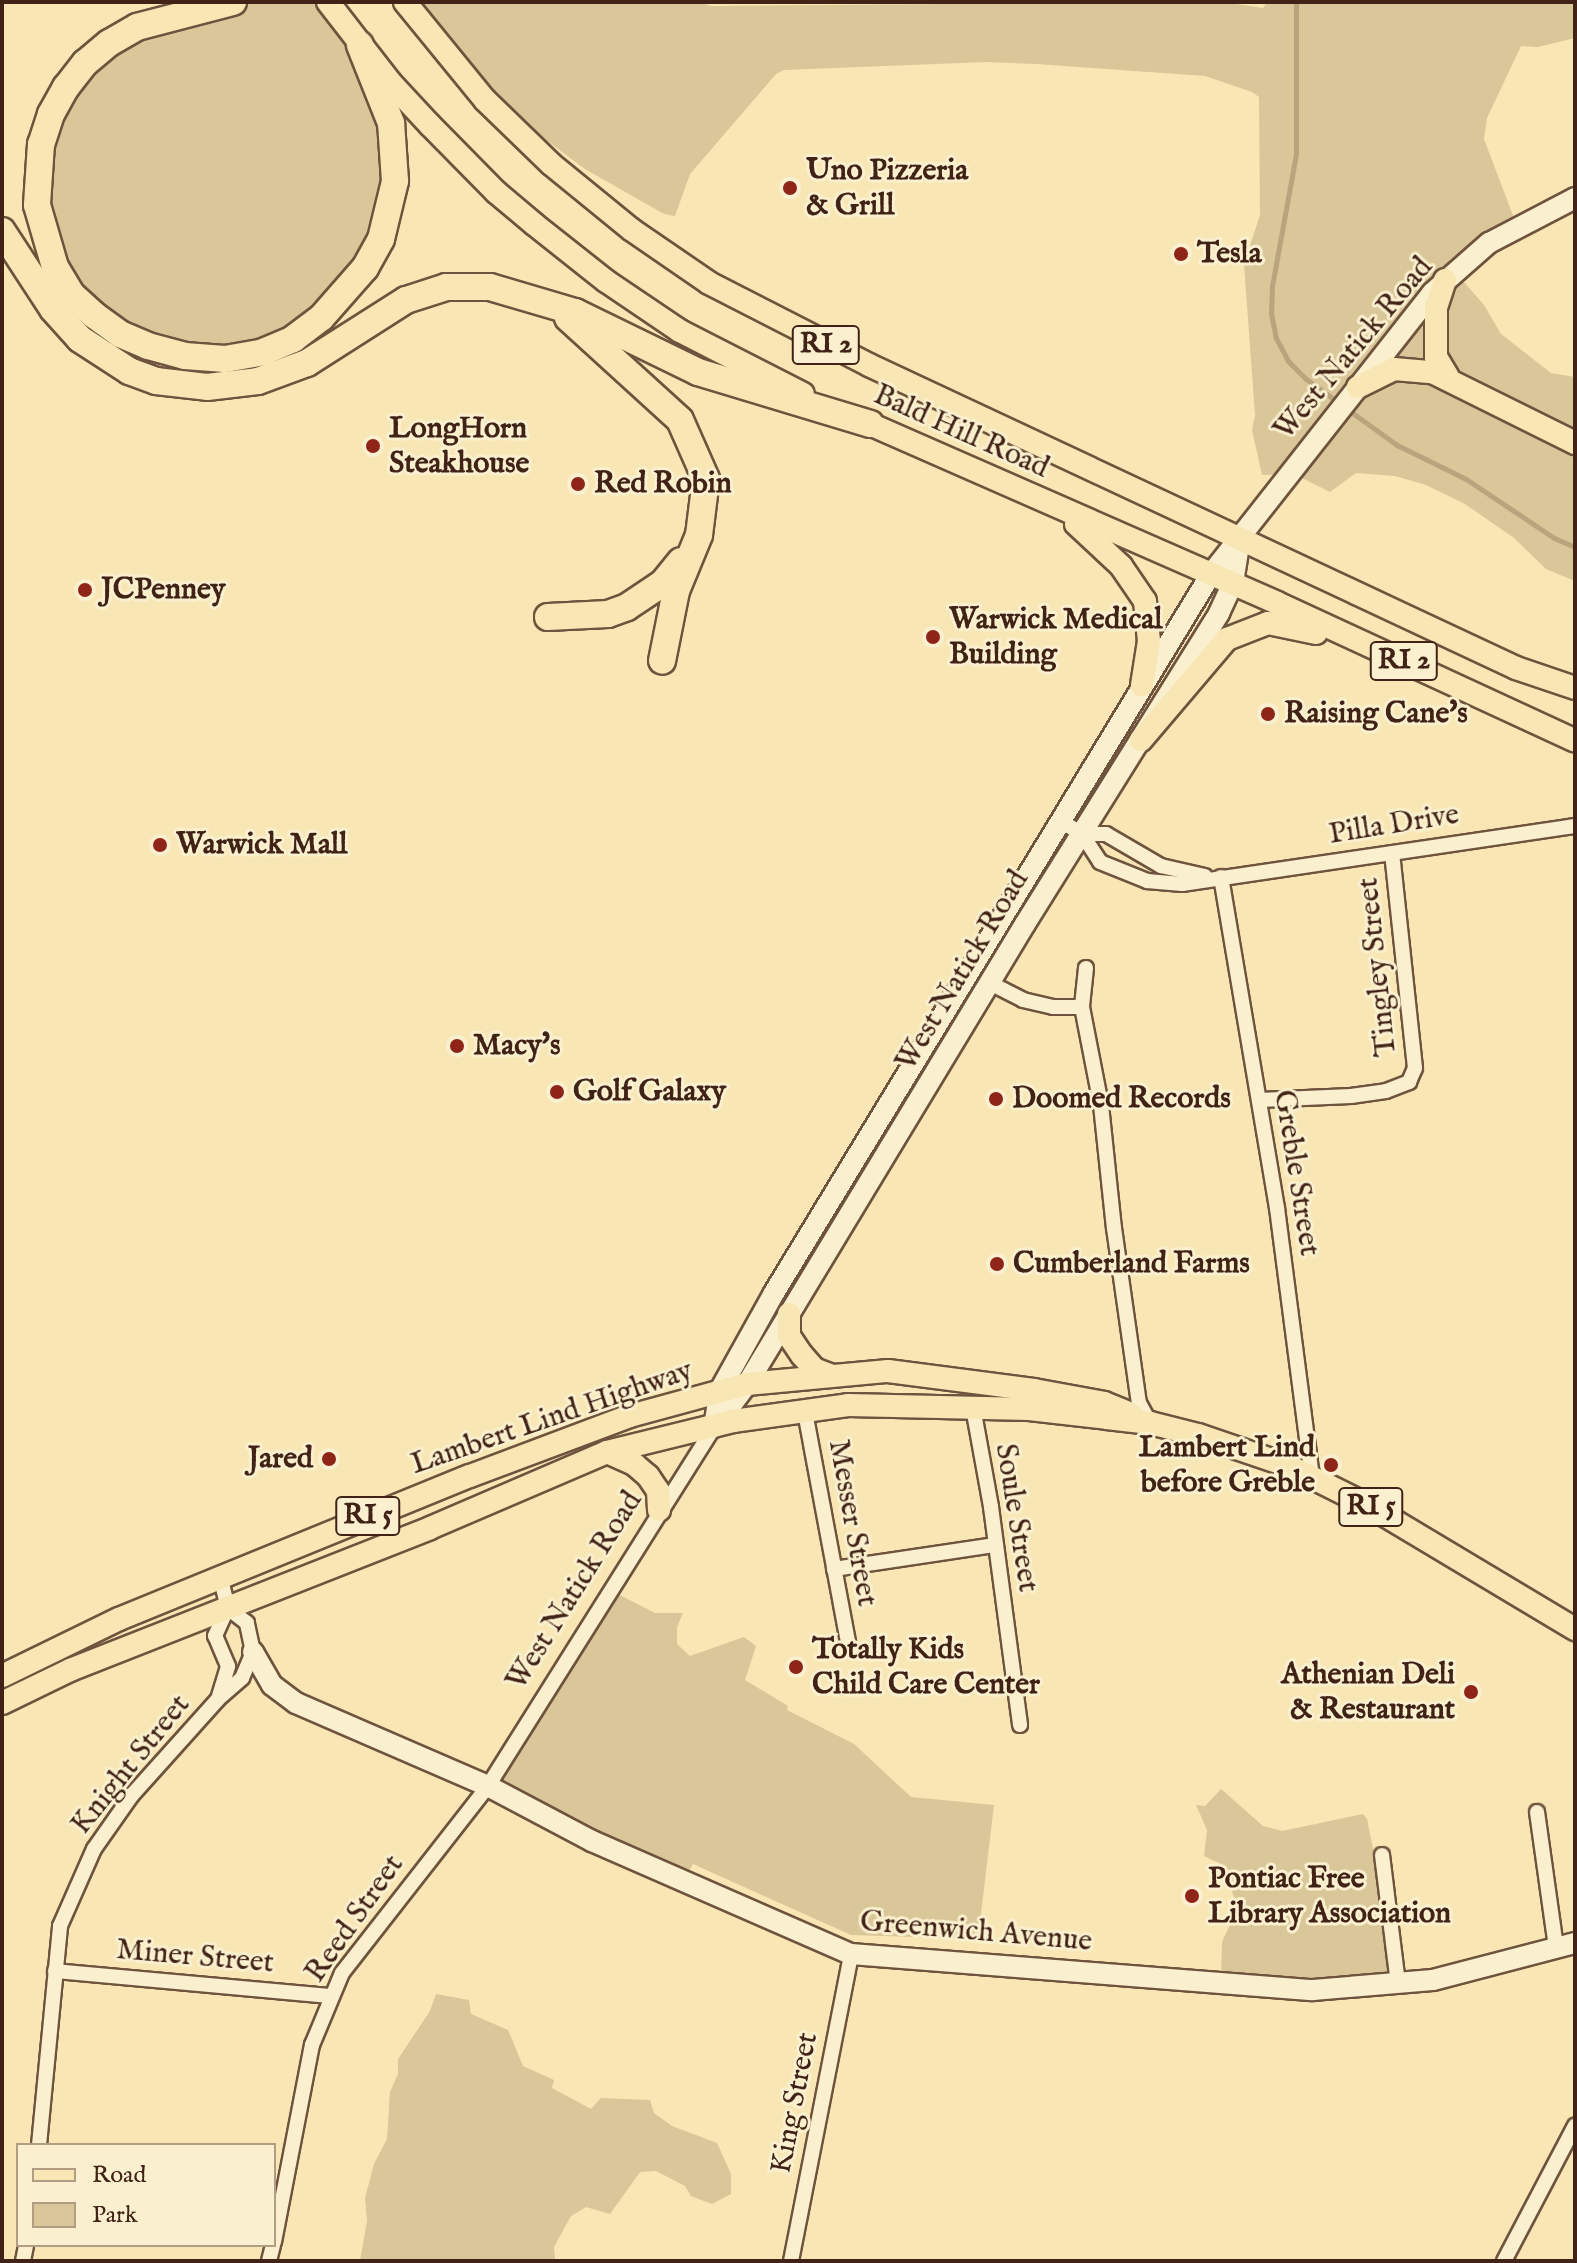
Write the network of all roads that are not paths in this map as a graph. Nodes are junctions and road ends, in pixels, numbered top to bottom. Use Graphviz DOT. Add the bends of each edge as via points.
graph roads {
  1 [pos="233,2"];
  2 [pos="328,2"];
  3 [pos="405,2"];
  4 [pos="360,45"];
  5 [pos="1575,198"];
  6 [pos="2,231"];
  7 [pos="1445,280"];
  8 [pos="550,303"];
  9 [pos="1448,377"];
  10 [pos="1354,392"];
  11 [pos="870,424"];
  12 [pos="1575,443"];
  13 [pos="1050,504"];
  14 [pos="699,535"];
  15 [pos="1240,536"];
  16 [pos="1211,574"];
  17 [pos="1233,583"];
  18 [pos="548,617"];
  19 [pos="662,661"];
  20 [pos="1411,664"];
  21 [pos="1142,685"];
  22 [pos="1575,688"];
  23 [pos="1575,739"];
  24 [pos="1141,740"];
  25 [pos="1061,821"];
  26 [pos="1575,826"];
  27 [pos="1082,834"];
  28 [pos="1392,853"];
  29 [pos="1221,877"];
  30 [pos="1086,968"];
  31 [pos="990,983"];
  32 [pos="1082,1007"];
  33 [pos="1259,1100"];
  34 [pos="789,1314"];
  35 [pos="833,1376"];
  36 [pos="747,1384"];
  37 [pos="720,1390"];
  38 [pos="805,1412"];
  39 [pos="974,1413"];
  40 [pos="1150,1423"];
  41 [pos="714,1427"];
  42 [pos="607,1452"];
  43 [pos="1312,1477"];
  44 [pos="659,1510"];
  45 [pos="995,1545"];
  46 [pos="834,1569"];
  47 [pos="221,1579"];
  48 [pos="228,1608"];
  49 [pos="1575,1629"];
  50 [pos="848,1642"];
  51 [pos="253,1652"];
  52 [pos="2,1676"];
  53 [pos="218,1699"];
  54 [pos="2,1703"];
  55 [pos="1020,1725"];
  56 [pos="488,1786"];
  57 [pos="1537,1812"];
  58 [pos="1382,1855"];
  59 [pos="1566,1945"];
  60 [pos="851,1954"];
  61 [pos="55,1971"];
  62 [pos="1398,1984"];
  63 [pos="331,1996"];
  64 [pos="1575,2126"];
  65 [pos="39,2143"];
  66 [pos="276,2233"];
  67 [pos="791,2261"];
  68 [pos="1504,2261"];
  1 -- 4 [label="highway" via="137,27 109,43 66,87 41,144 37,205 55,267 72,295 94,315 148,346 225,359 263,352 321,318 365,268 386,225 395,181 391,123"];
  2 -- 4 [label="main road, Bald Hill Road / RI 2"];
  3 -- 15 [label="main road, Bald Hill Road / RI 2" via="485,100 551,164 709,283 856,359"];
  4 -- 11 [label="main road, Bald Hill Road / RI 2" via="496,192 606,281 756,373"];
  5 -- 7 [label="main road, West Natick Road" via="1489,243"];
  6 -- 8 [label="highway" via="53,309 80,339 129,371 181,385 233,385 283,373 328,351 406,300 446,287 490,287"];
  7 -- 9 [label="main road" via="1436,307 1436,357"];
  7 -- 10 [label="main road, West Natick Road"];
  8 -- 11 [label="highway" via="698,372"];
  8 -- 14 [label="highway" via="680,420 706,479"];
  9 -- 10 [label="main road" via="1394,369"];
  9 -- 12 [label="main road"];
  10 -- 15 [label="main road, West Natick Road"];
  11 -- 13 [label="main road, Bald Hill Road / RI 2"];
  13 -- 16 [label="main road, Bald Hill Road / RI 2"];
  13 -- 21 [label="main road" via="1095,538 1145,601 1149,641"];
  14 -- 18 [label="highway" via="663,583 627,607 608,614"];
  14 -- 19 [label="highway" via="676,591"];
  15 -- 16 [label="main road, West Natick Road"];
  15 -- 17 [label="main road, West Natick Road"];
  15 -- 22 [label="main road, Bald Hill Road / RI 2" via="1516,668"];
  16 -- 17 [label="main road, Bald Hill Road / RI 2"];
  16 -- 21 [label="main road, West Natick Road"];
  17 -- 20 [label="main road, Bald Hill Road / RI 2"];
  17 -- 24 [label="main road, West Natick Road"];
  20 -- 23 [label="main road, Bald Hill Road / RI 2"];
  20 -- 24 [label="main road" via="1287,624 1253,627 1212,652"];
  21 -- 25 [label="main road, West Natick Road"];
  24 -- 27 [label="main road, West Natick Road"];
  25 -- 27 [label="street, Pilla Drive"];
  25 -- 37 [label="main road, West Natick Road"];
  26 -- 28 [label="street, Pilla Drive"];
  27 -- 29 [label="street, Pilla Drive" via="1106,834 1177,871"];
  27 -- 29 [label="street, Pilla Drive" via="1100,862 1147,881 1182,884"];
  27 -- 31 [label="main road, West Natick Road"];
  28 -- 29 [label="street, Pilla Drive"];
  28 -- 33 [label="street, Tingley Street" via="1411,1018 1412,1076 1386,1091 1310,1101"];
  29 -- 33 [label="street, Greble Street"];
  30 -- 32 [label="street"];
  31 -- 32 [label="street" via="1023,1000"];
  31 -- 34 [label="main road, West Natick Road"];
  32 -- 40 [label="street" via="1101,1105 1139,1403"];
  33 -- 43 [label="street, Greble Street"];
  34 -- 35 [label="main road" via="789,1336 802,1355 814,1369"];
  34 -- 36 [label="main road, West Natick Road"];
  35 -- 36 [label="main road, Lambert Lind Highway / RI 5"];
  35 -- 40 [label="main road, Lambert Lind Highway / RI 5" via="888,1371 1034,1390 1104,1403"];
  36 -- 37 [label="main road, Lambert Lind Highway / RI 5"];
  36 -- 41 [label="main road, West Natick Road"];
  37 -- 41 [label="main road, West Natick Road"];
  37 -- 47 [label="main road, Lambert Lind Highway / RI 5" via="517,1457"];
  38 -- 40 [label="main road, Lambert Lind Highway / RI 5" via="848,1405 972,1406"];
  38 -- 41 [label="main road, Lambert Lind Highway / RI 5"];
  38 -- 46 [label="street, Messer Street"];
  39 -- 45 [label="street, Soule Street"];
  40 -- 43 [label="main road, Lambert Lind Highway / RI 5"];
  41 -- 42 [label="main road, Lambert Lind Highway / RI 5"];
  41 -- 44 [label="street, West Natick Road"];
  42 -- 44 [label="main road" via="648,1476 658,1491"];
  42 -- 48 [label="main road, Lambert Lind Highway / RI 5"];
  43 -- 49 [label="main road, Lambert Lind Highway / RI 5"];
  44 -- 56 [label="street, West Natick Road"];
  45 -- 46 [label="street"];
  45 -- 55 [label="street, Soule Street"];
  46 -- 50 [label="street, Messer Street"];
  47 -- 48 [label="street, Knight Street"];
  47 -- 52 [label="main road, Lambert Lind Highway / RI 5" via="69,1641"];
  48 -- 51 [label="street, Knight Street" via="247,1623"];
  48 -- 53 [label="street, Knight Street" via="215,1636 228,1666"];
  48 -- 54 [label="main road, Lambert Lind Highway / RI 5" via="70,1670"];
  51 -- 53 [label="street, Knight Street" via="242,1678"];
  51 -- 56 [label="main road, Greenwich Avenue" via="272,1685 296,1703"];
  53 -- 61 [label="street, Knight Street" via="132,1795 94,1849 60,1926"];
  56 -- 60 [label="main road, Greenwich Avenue" via="592,1841"];
  56 -- 63 [label="street, Reed Street" via="350,1961"];
  57 -- 59 [label="street"];
  58 -- 62 [label="street"];
  59 -- 62 [label="main road, Greenwich Avenue" via="1433,1980"];
  60 -- 62 [label="main road, Greenwich Avenue" via="1313,1990"];
  60 -- 67 [label="street, King Street"];
  61 -- 63 [label="street, Miner Street"];
  61 -- 65 [label="street, Knight Street"];
  63 -- 66 [label="street, Reed Street" via="312,2045"];
  64 -- 68 [label="street"];
}
